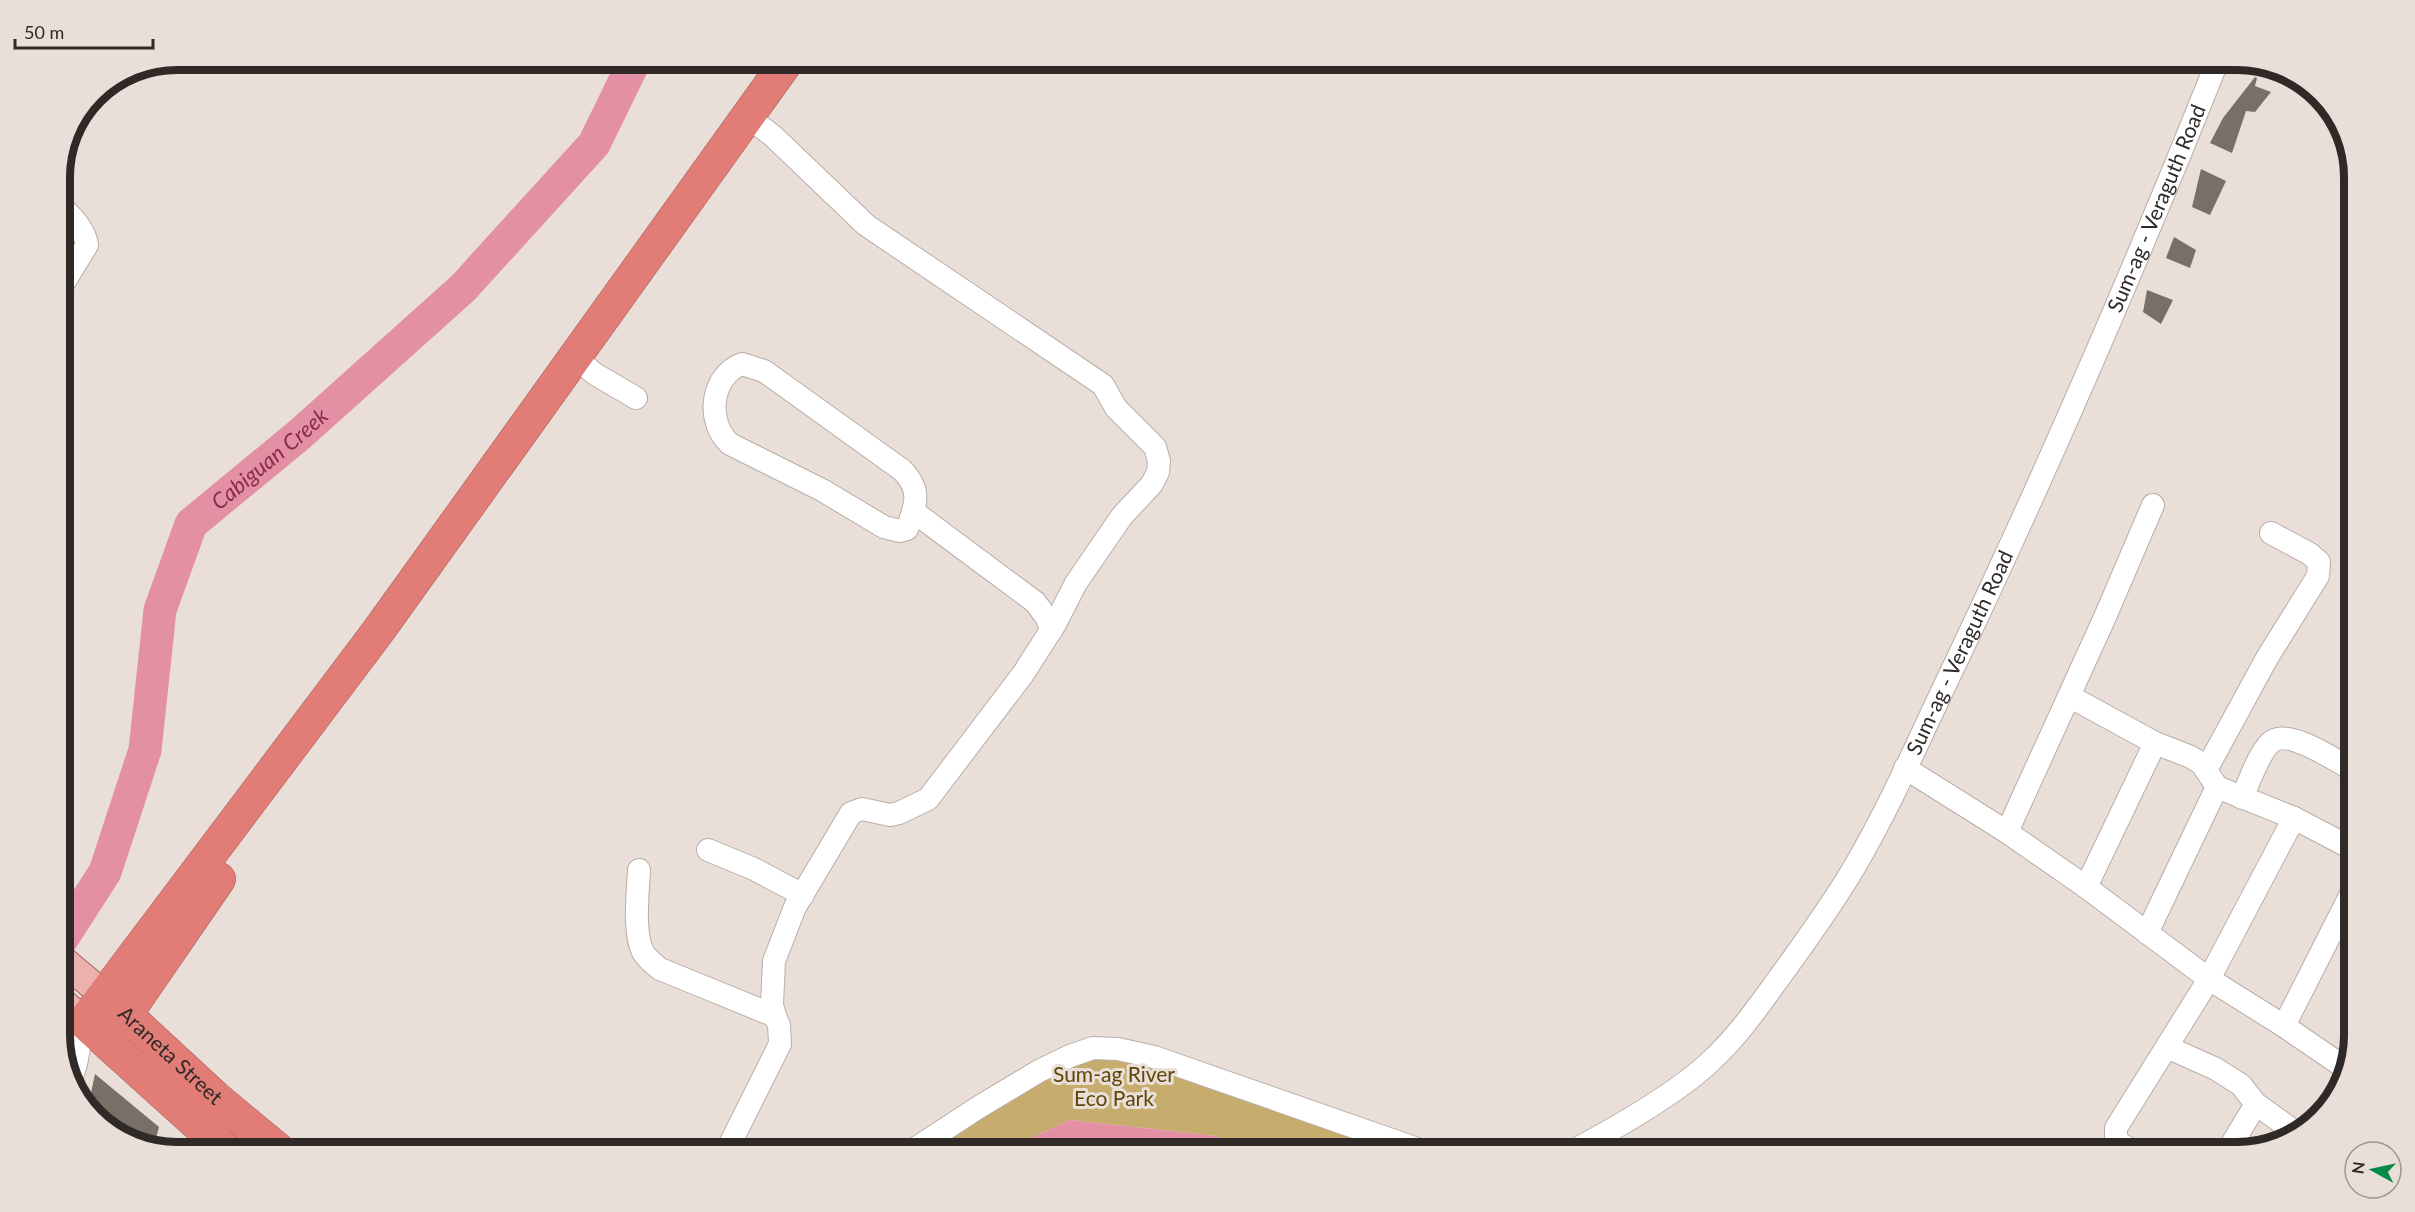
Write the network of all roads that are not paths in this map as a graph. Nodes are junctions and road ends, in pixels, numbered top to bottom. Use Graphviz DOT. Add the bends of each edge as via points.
graph roads {
  1 [pos="782,70"];
  2 [pos="796,70"];
  3 [pos="2214,70"];
  4 [pos="753,120"];
  5 [pos="71,216"];
  6 [pos="71,271"];
  7 [pos="579,361"];
  8 [pos="636,398"];
  9 [pos="2152,505"];
  10 [pos="914,512"];
  11 [pos="2271,533"];
  12 [pos="1051,632"];
  13 [pos="2069,696"];
  14 [pos="2155,743"];
  15 [pos="2344,765"];
  16 [pos="1905,768"];
  17 [pos="2211,779"];
  18 [pos="2242,798"];
  19 [pos="2294,818"];
  20 [pos="2007,832"];
  21 [pos="2344,844"];
  22 [pos="708,850"];
  23 [pos="639,870"];
  24 [pos="2086,887"];
  25 [pos="803,895"];
  26 [pos="2344,908"];
  27 [pos="2147,933"];
  28 [pos="71,967"];
  29 [pos="2209,980"];
  30 [pos="115,1005"];
  31 [pos="71,1010"];
  32 [pos="774,1017"];
  33 [pos="2284,1026"];
  34 [pos="95,1032"];
  35 [pos="2167,1047"];
  36 [pos="2340,1064"];
  37 [pos="76,1067"];
  38 [pos="2256,1104"];
  39 [pos="2289,1128"];
  40 [pos="217,1142"];
  41 [pos="269,1142"];
  42 [pos="731,1142"];
  43 [pos="925,1142"];
  44 [pos="1397,1142"];
  45 [pos="1587,1142"];
  46 [pos="2118,1142"];
  47 [pos="2233,1142"];
  1 -- 4 [label="highway"];
  2 -- 4 [label="highway"];
  3 -- 16 [label="street, Sum-ag - Veraguth Road" via="2137,260 2014,539"];
  4 -- 7 [label="highway"];
  4 -- 12 [label="street" via="866,225 1102,385 1116,408 1155,447 1159,461 1152,484 1122,516 1076,583"];
  5 -- 6 [label="street" via="86,236 87,245"];
  7 -- 8 [label="street"];
  7 -- 30 [label="highway" via="208,894"];
  9 -- 13 [label="street"];
  10 -- 10 [label="street" via="912,480 902,470 764,371 742,364 726,374 717,392 714,416 730,444 891,530 907,529"];
  10 -- 12 [label="street" via="1035,602 1047,618"];
  11 -- 17 [label="street" via="2319,562 2318,576 2267,658"];
  12 -- 25 [label="street" via="928,799 900,813 862,808 850,813"];
  13 -- 14 [label="street"];
  13 -- 20 [label="street"];
  14 -- 17 [label="street" via="2202,764"];
  14 -- 24 [label="street"];
  15 -- 18 [label="street" via="2294,739 2278,738 2267,746"];
  16 -- 20 [label="street"];
  16 -- 45 [label="street, Sum-ag - Veraguth Road" via="1855,866 1816,928 1735,1036 1685,1082"];
  17 -- 18 [label="street"];
  17 -- 27 [label="street"];
  18 -- 19 [label="street"];
  19 -- 21 [label="street"];
  19 -- 29 [label="street"];
  20 -- 24 [label="street"];
  22 -- 25 [label="street"];
  23 -- 32 [label="street" via="638,926 647,958 660,969"];
  24 -- 27 [label="street"];
  25 -- 32 [label="street" via="774,961"];
  26 -- 33 [label="street"];
  27 -- 29 [label="street"];
  28 -- 30 [label="main road, Araneta Street"];
  29 -- 33 [label="street"];
  29 -- 35 [label="street"];
  30 -- 34 [label="highway"];
  30 -- 41 [label="highway, Araneta Street"];
  31 -- 34 [label="main road, Araneta Street"];
  32 -- 42 [label="street" via="780,1044"];
  33 -- 36 [label="street"];
  34 -- 37 [label="street"];
  34 -- 40 [label="highway, Araneta Street"];
  35 -- 38 [label="street" via="2241,1085"];
  35 -- 46 [label="street" via="2116,1128"];
  38 -- 39 [label="street"];
  38 -- 47 [label="street"];
  43 -- 44 [label="street" via="1040,1071 1094,1048 1154,1057"];
}
